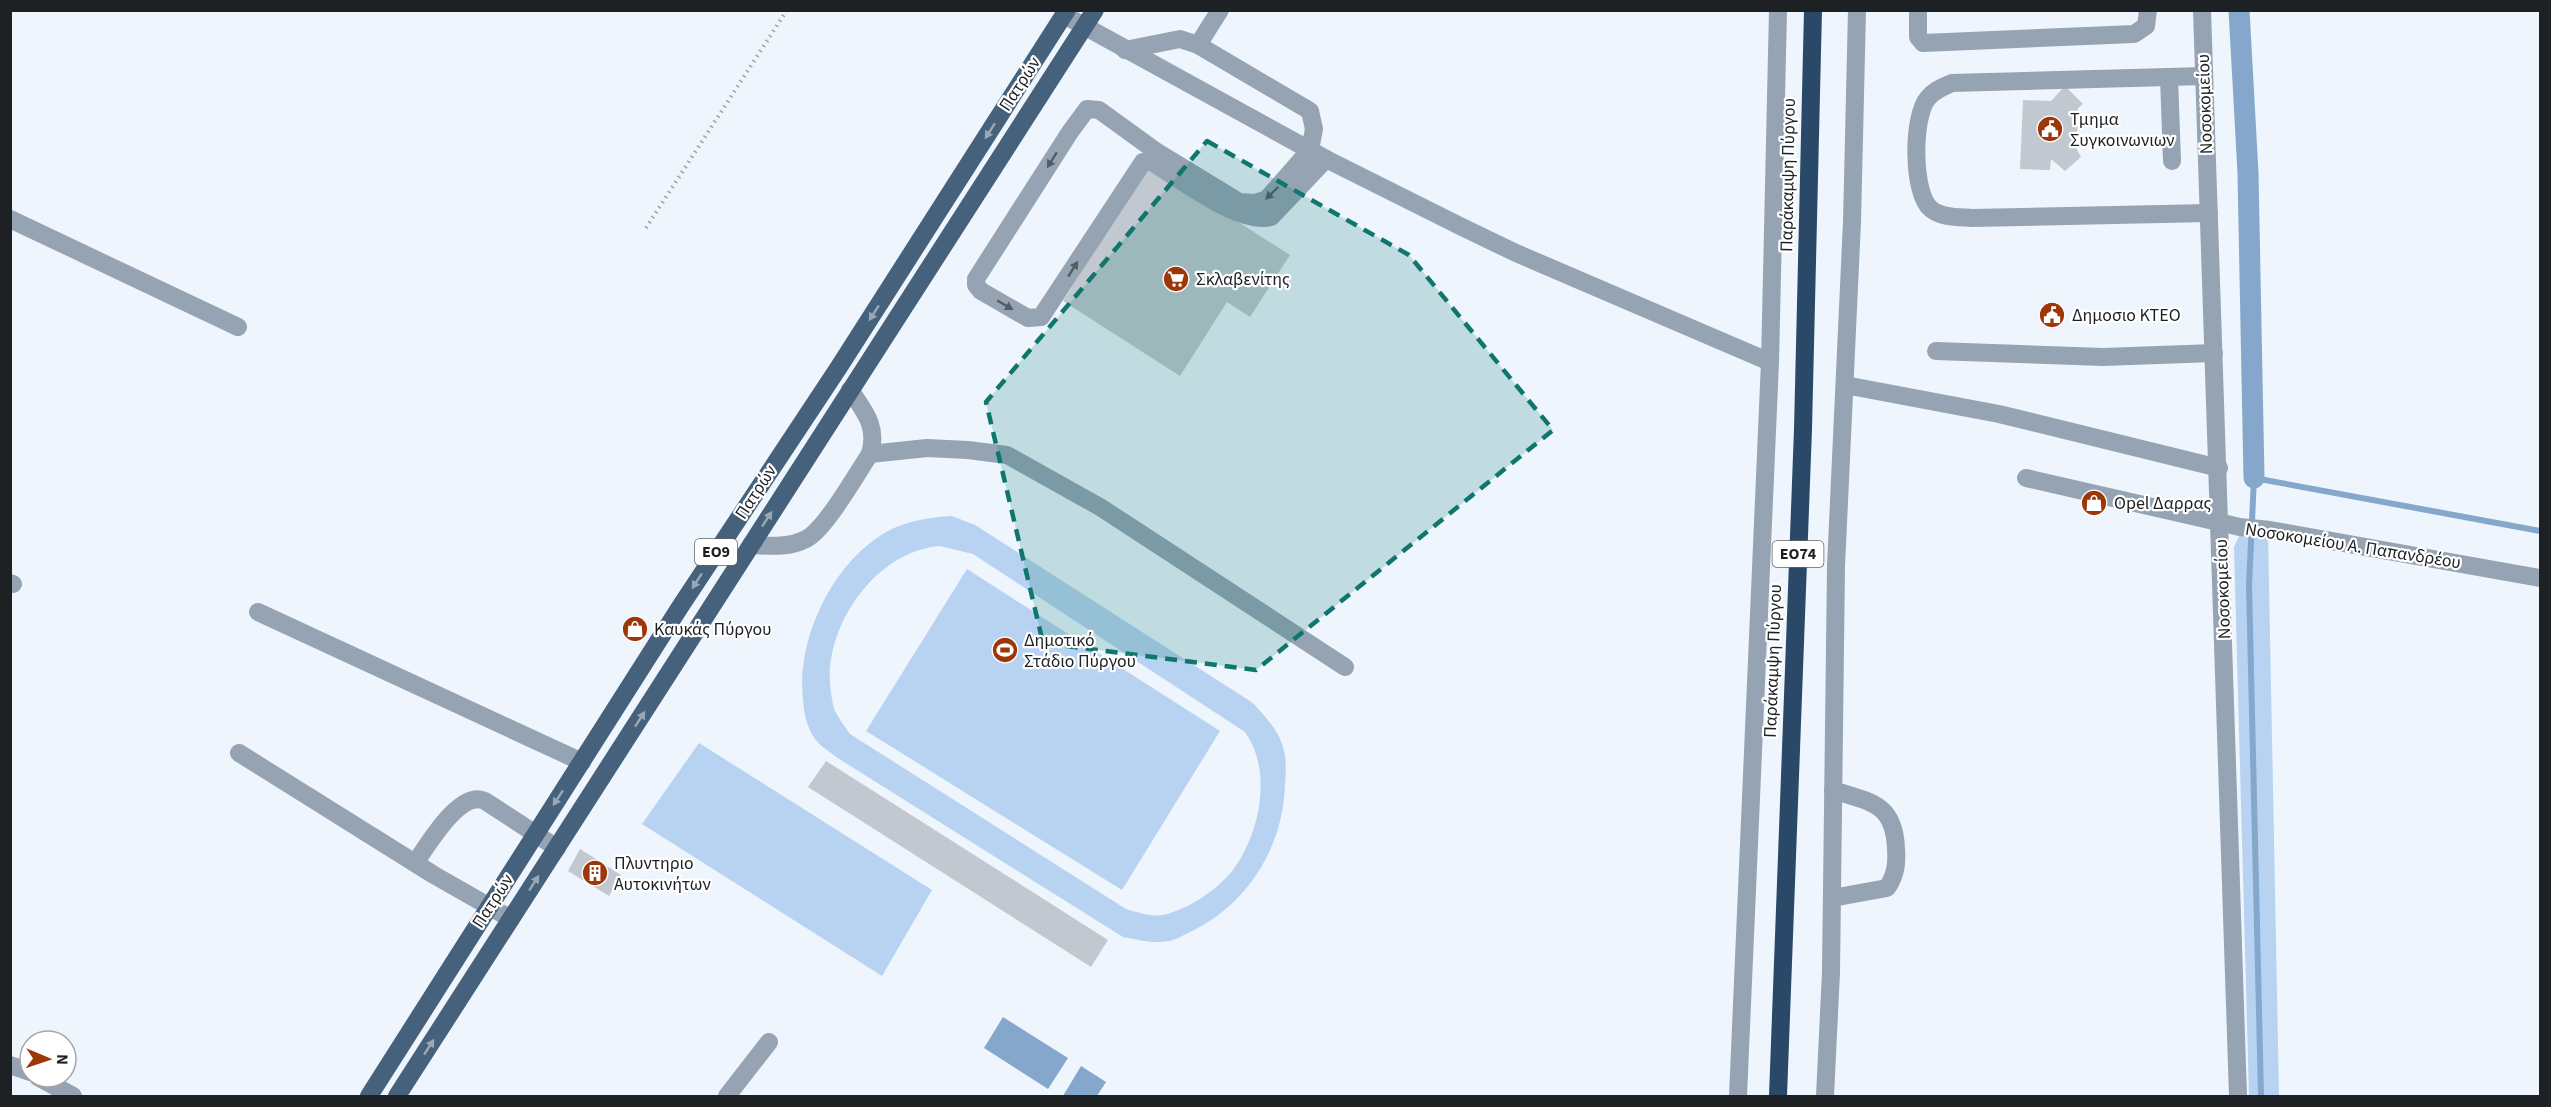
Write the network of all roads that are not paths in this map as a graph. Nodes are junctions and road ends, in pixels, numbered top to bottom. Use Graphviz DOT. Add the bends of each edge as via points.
graph roads {
  1 [pos="1095,10"];
  2 [pos="1220,10"];
  3 [pos="1778,10"];
  4 [pos="1813,10"];
  5 [pos="1857,10"];
  6 [pos="1918,10"];
  7 [pos="2148,10"];
  8 [pos="2202,10"];
  9 [pos="1065,13"];
  10 [pos="1083,27"];
  11 [pos="1198,45"];
  12 [pos="1125,50"];
  13 [pos="2204,76"];
  14 [pos="2169,77"];
  15 [pos="1318,154"];
  16 [pos="2172,161"];
  17 [pos="2209,213"];
  18 [pos="10,219"];
  19 [pos="897,276"];
  20 [pos="917,286"];
  21 [pos="238,327"];
  22 [pos="1936,351"];
  23 [pos="2214,353"];
  24 [pos="1770,362"];
  25 [pos="1845,386"];
  26 [pos="850,390"];
  27 [pos="870,454"];
  28 [pos="2219,468"];
  29 [pos="2026,478"];
  30 [pos="2221,524"];
  31 [pos="751,544"];
  32 [pos="2541,578"];
  33 [pos="258,612"];
  34 [pos="1345,667"];
  35 [pos="239,753"];
  36 [pos="582,762"];
  37 [pos="1833,790"];
  38 [pos="536,834"];
  39 [pos="557,848"];
  40 [pos="415,863"];
  41 [pos="1832,898"];
  42 [pos="488,908"];
  43 [pos="511,919"];
  44 [pos="769,1042"];
  45 [pos="369,1096"];
  46 [pos="398,1096"];
  47 [pos="727,1096"];
  48 [pos="1738,1096"];
  49 [pos="1778,1096"];
  50 [pos="1825,1096"];
  51 [pos="2238,1096"];
  1 -- 10 [label="main road, Πατρών / ΕΟ9"];
  2 -- 11 [label="street"];
  3 -- 24 [label="street"];
  4 -- 49 [label="highway, Παράκαμψη Πύργου / ΕΟ74" via="1803,429"];
  5 -- 25 [label="street"];
  6 -- 7 [label="street" via="1918,38 1923,43 2134,34 2146,26"];
  8 -- 13 [label="street, Νοσοκομείου"];
  9 -- 10 [label="street"];
  9 -- 19 [label="main road, Πατρών / ΕΟ9, one-way"];
  10 -- 12 [label="street"];
  10 -- 20 [label="main road, Πατρών / ΕΟ9"];
  11 -- 12 [label="street" via="1180,39"];
  11 -- 15 [label="street" via="1310,111"];
  12 -- 15 [label="street"];
  13 -- 14 [label="street"];
  13 -- 17 [label="street, Νοσοκομείου"];
  14 -- 16 [label="street"];
  14 -- 17 [label="street" via="1952,83 1938,88 1926,99 1918,122 1917,172 1925,203 1944,215 1972,218"];
  15 -- 15 [label="street, one-way" via="1267,199 1239,202 1157,152 1099,110 1087,109 976,279 976,285 1028,318 1041,317 1145,161 1233,210 1262,219 1271,217"];
  15 -- 24 [label="street" via="1516,253"];
  17 -- 23 [label="street, Νοσοκομείου"];
  18 -- 21 [label="street"];
  19 -- 20 [label="main road"];
  19 -- 36 [label="main road, Πατρών / ΕΟ9, one-way"];
  20 -- 26 [label="main road, Πατρών / ΕΟ9"];
  22 -- 23 [label="street" via="2103,357"];
  23 -- 28 [label="street, Νοσοκομείου"];
  24 -- 48 [label="street"];
  25 -- 28 [label="street" via="1999,414"];
  25 -- 37 [label="street" via="1836,566"];
  26 -- 27 [label="street" via="872,424"];
  31 -- 26 [label="main road, Πατρών / ΕΟ9, one-way"];
  27 -- 31 [label="street" via="816,532 797,543 774,547"];
  27 -- 34 [label="street" via="927,448 1007,455 1100,507"];
  28 -- 30 [label="street, Νοσοκομείου"];
  29 -- 30 [label="street, Νοσοκομείου Α. Παπανδρέου"];
  30 -- 32 [label="street, Νοσοκομείου Α. Παπανδρέου"];
  30 -- 51 [label="street, Νοσοκομείου"];
  39 -- 31 [label="main road, Πατρών / ΕΟ9, one-way"];
  33 -- 36 [label="street"];
  35 -- 40 [label="street"];
  36 -- 38 [label="main road, Πατρών / ΕΟ9, one-way"];
  37 -- 41 [label="street"];
  37 -- 41 [label="street" via="1885,811 1895,832 1897,864 1887,888"];
  38 -- 39 [label="street"];
  38 -- 40 [label="street" via="485,801 470,798 444,824"];
  38 -- 42 [label="main road, Πατρών / ΕΟ9"];
  43 -- 39 [label="main road, Πατρών / ΕΟ9, one-way"];
  40 -- 42 [label="street"];
  41 -- 50 [label="street"];
  42 -- 43 [label="street"];
  42 -- 45 [label="main road, Πατρών / ΕΟ9"];
  46 -- 43 [label="main road, Πατρών / ΕΟ9, one-way"];
  44 -- 47 [label="street"];
}
